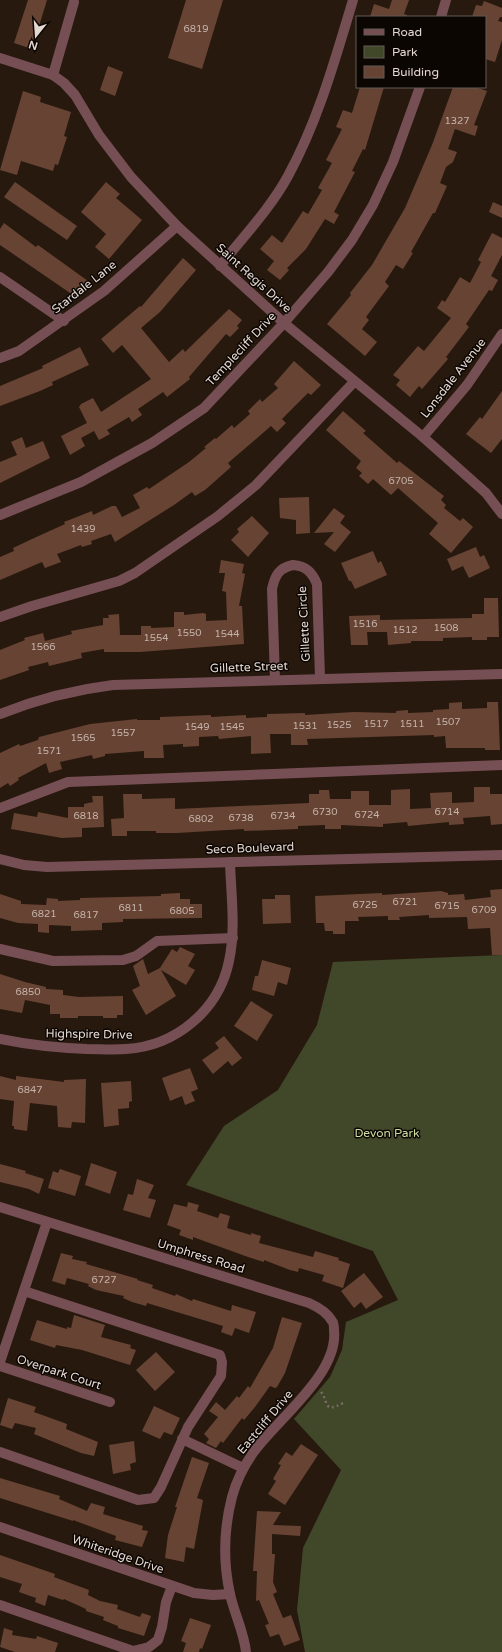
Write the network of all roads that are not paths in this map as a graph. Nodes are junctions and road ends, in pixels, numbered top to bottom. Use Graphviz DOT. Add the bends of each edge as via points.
graph roads {
  1 [pos="353,0"];
  2 [pos="446,0"];
  3 [pos="74,2"];
  4 [pos="441,16"];
  5 [pos="0,58"];
  6 [pos="53,75"];
  7 [pos="420,88"];
  8 [pos="177,226"];
  9 [pos="218,264"];
  10 [pos="0,277"];
  11 [pos="64,321"];
  12 [pos="284,322"];
  13 [pos="502,334"];
  14 [pos="0,358"];
  15 [pos="354,382"];
  16 [pos="423,437"];
  17 [pos="502,514"];
  18 [pos="0,515"];
  19 [pos="0,617"];
  20 [pos="502,674"];
  21 [pos="320,678"];
  22 [pos="275,679"];
  23 [pos="0,714"];
  24 [pos="502,765"];
  25 [pos="0,808"];
  26 [pos="502,855"];
  27 [pos="0,859"];
  28 [pos="230,862"];
  29 [pos="233,938"];
  30 [pos="0,948"];
  31 [pos="0,1039"];
  32 [pos="0,1207"];
  33 [pos="47,1222"];
  34 [pos="24,1291"];
  35 [pos="0,1362"];
  36 [pos="0,1366"];
  37 [pos="320,1376"];
  38 [pos="110,1402"];
  39 [pos="182,1439"];
  40 [pos="0,1452"];
  41 [pos="244,1468"];
  42 [pos="0,1527"];
  43 [pos="172,1586"];
  44 [pos="230,1594"];
  45 [pos="0,1605"];
  46 [pos="246,1652"];
  1 -- 9 [label="street" via="325,90 309,132 287,177 268,205"];
  2 -- 4 [label="street"];
  3 -- 6 [label="street"];
  5 -- 6 [label="street, Saint Regis Drive"];
  6 -- 8 [label="street, Saint Regis Drive" via="74,95 99,135 131,177"];
  7 -- 12 [label="street, Templecliff Drive" via="393,162 373,205 352,240 328,272"];
  8 -- 9 [label="street, Saint Regis Drive"];
  8 -- 11 [label="street, Stardale Lane" via="104,291"];
  9 -- 12 [label="street, Saint Regis Drive"];
  10 -- 11 [label="street"];
  11 -- 14 [label="street, Stardale Lane" via="18,351"];
  12 -- 15 [label="street, Saint Regis Drive"];
  12 -- 18 [label="street, Templecliff Drive" via="204,408 152,443 81,482"];
  13 -- 16 [label="street, Lonsdale Avenue" via="467,385"];
  15 -- 16 [label="street, Saint Regis Drive"];
  15 -- 19 [label="street" via="256,485 218,516 135,573 119,581"];
  16 -- 17 [label="street, Saint Regis Drive" via="486,492"];
  20 -- 21 [label="street, Gillette Street"];
  21 -- 22 [label="street, Gillette Street"];
  21 -- 22 [label="street, Gillette Circle" via="317,584 308,569 293,565 279,571 274,578 272,589"];
  22 -- 23 [label="street, Gillette Street" via="112,685 74,690 33,701"];
  24 -- 25 [label="street" via="68,782"];
  26 -- 28 [label="street, Seco Boulevard"];
  27 -- 28 [label="street, Seco Boulevard" via="47,867"];
  28 -- 29 [label="street, Highspire Drive"];
  29 -- 30 [label="street" via="157,942 136,956 123,960 53,961"];
  29 -- 31 [label="street, Highspire Drive" via="227,969 211,1002 181,1032 165,1040 126,1049 57,1048"];
  32 -- 33 [label="street, Umphress Road"];
  33 -- 34 [label="street"];
  33 -- 37 [label="street, Umphress Road" via="309,1302 322,1309 333,1322 335,1337 331,1353"];
  34 -- 35 [label="street"];
  34 -- 39 [label="street" via="220,1355 221,1376"];
  36 -- 38 [label="street, Overpark Court"];
  37 -- 41 [label="street, Eastcliff Drive" via="268,1434"];
  39 -- 40 [label="street" via="154,1498 145,1500 138,1500"];
  39 -- 41 [label="street"];
  41 -- 44 [label="street, Eastcliff Drive" via="232,1497 225,1536 225,1567"];
  42 -- 43 [label="street, Whiteridge Drive"];
  43 -- 44 [label="street, Whiteridge Drive" via="213,1596"];
  43 -- 45 [label="street" via="158,1640 149,1647 133,1651"];
  44 -- 46 [label="street, Eastcliff Drive"];
}
